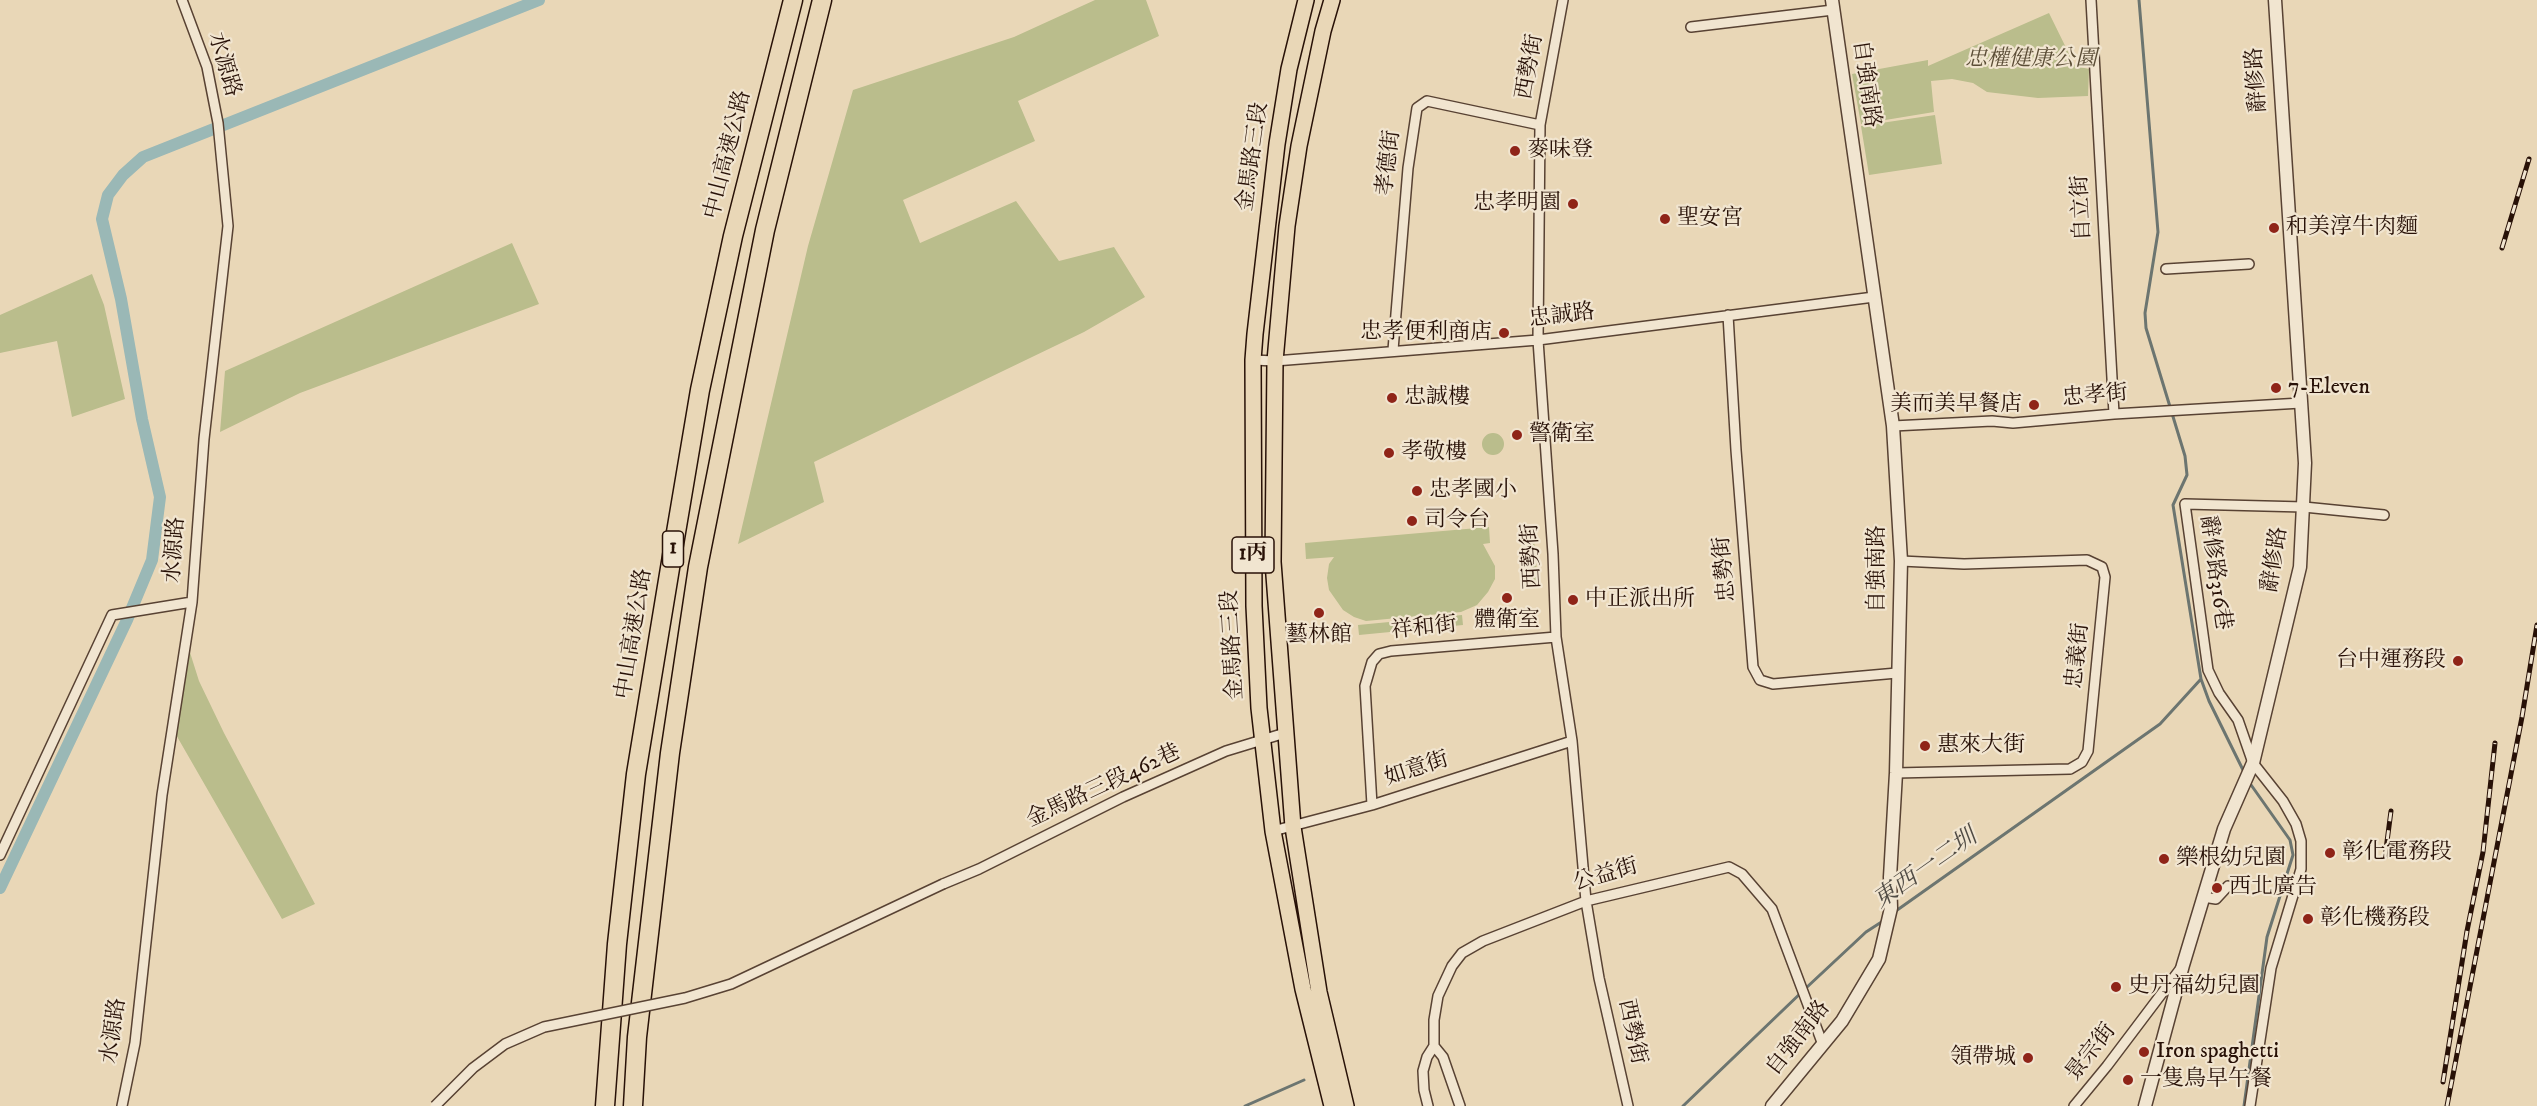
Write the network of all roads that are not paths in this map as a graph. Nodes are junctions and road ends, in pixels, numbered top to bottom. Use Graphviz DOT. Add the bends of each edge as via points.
graph roads {
  1 [pos="183,0"];
  2 [pos="793,0"];
  3 [pos="822,0"];
  4 [pos="1306,0"];
  5 [pos="1332,0"];
  6 [pos="1563,0"];
  7 [pos="2091,0"];
  8 [pos="2275,0"];
  9 [pos="1833,5"];
  10 [pos="1691,27"];
  11 [pos="1540,125"];
  12 [pos="2249,264"];
  13 [pos="2166,269"];
  14 [pos="1874,297"];
  15 [pos="1728,315"];
  16 [pos="1538,340"];
  17 [pos="1393,350"];
  18 [pos="1253,360"];
  19 [pos="1275,361"];
  20 [pos="2301,403"];
  21 [pos="2114,414"];
  22 [pos="1893,426"];
  23 [pos="2304,507"];
  24 [pos="2384,515"];
  25 [pos="1901,561"];
  26 [pos="192,602"];
  27 [pos="1556,637"];
  28 [pos="1897,673"];
  29 [pos="1285,733"];
  30 [pos="1262,739"];
  31 [pos="1572,741"];
  32 [pos="1896,773"];
  33 [pos="2249,773"];
  34 [pos="1372,805"];
  35 [pos="1293,828"];
  36 [pos="0,830"];
  37 [pos="1273,831"];
  38 [pos="10,836"];
  39 [pos="0,855"];
  40 [pos="2232,887"];
  41 [pos="2203,897"];
  42 [pos="1586,901"];
  43 [pos="2182,965"];
  44 [pos="1319,1024"];
  45 [pos="1823,1045"];
  46 [pos="1434,1046"];
  47 [pos="122,1106"];
  48 [pos="435,1106"];
  49 [pos="605,1106"];
  50 [pos="633,1106"];
  51 [pos="1332,1106"];
  52 [pos="1346,1106"];
  53 [pos="1428,1106"];
  54 [pos="1460,1106"];
  55 [pos="1628,1106"];
  56 [pos="1772,1106"];
  57 [pos="2074,1106"];
  58 [pos="2145,1106"];
  59 [pos="2250,1106"];
  1 -- 26 [label="street, 水源路" via="212,89 228,226 204,439"];
  2 -- 49 [label="highway, 中山高速公路 / 1" via="700,390 636,774 617,944"];
  3 -- 50 [label="highway, 1" via="765,230 698,567 670,753 637,1038"];
  4 -- 18 [label="main road, 金馬路三段 / 1丙" via="1289,69 1277,144"];
  5 -- 19 [label="main road, 金馬路三段 / 1丙" via="1299,146 1287,226"];
  6 -- 11 [label="street, 西勢街"];
  7 -- 21 [label="street, 自立街"];
  8 -- 20 [label="street, 辭修路"];
  9 -- 10 [label="street"];
  9 -- 14 [label="street, 自強南路"];
  11 -- 16 [label="street, 西勢街"];
  11 -- 17 [label="street, 孝德街" via="1427,101 1418,108 1408,168"];
  12 -- 13 [label="street"];
  14 -- 15 [label="street, 忠誠路"];
  14 -- 22 [label="street, 自強南路"];
  15 -- 16 [label="street, 忠誠路"];
  15 -- 28 [label="street, 忠勢街" via="1753,667 1760,680 1773,684"];
  16 -- 17 [label="street, 忠誠路"];
  16 -- 27 [label="street, 西勢街"];
  17 -- 19 [label="street, 忠誠路"];
  18 -- 19 [label="street, 忠誠路"];
  18 -- 30 [label="main road, 金馬路三段 / 1丙" via="1254,606"];
  19 -- 29 [label="main road, 金馬路三段 / 1丙" via="1273,562"];
  20 -- 21 [label="street, 忠孝街"];
  20 -- 23 [label="street, 辭修路"];
  21 -- 22 [label="street, 忠孝街" via="2013,423"];
  22 -- 25 [label="street, 自強南路"];
  23 -- 24 [label="street, 辭修路316巷"];
  23 -- 33 [label="street, 辭修路" via="2300,567"];
  23 -- 33 [label="street, 辭修路316巷" via="2185,504 2208,670 2238,720"];
  25 -- 28 [label="street, 自強南路"];
  25 -- 32 [label="street, 忠義街" via="1964,564 2087,560 2102,567 2105,577 2088,751 2082,762 2070,769"];
  26 -- 38 [label="street" via="112,615"];
  26 -- 47 [label="street, 水源路" via="162,795 135,1043"];
  27 -- 31 [label="street, 西勢街"];
  27 -- 34 [label="street, 祥和街" via="1379,654 1365,686"];
  28 -- 32 [label="street, 自強南路"];
  29 -- 30 [label="street, 金馬路三段462巷"];
  29 -- 35 [label="main road, 金馬路三段 / 1丙"];
  30 -- 37 [label="main road, 金馬路三段 / 1丙"];
  30 -- 48 [label="street, 金馬路三段462巷, bridge" via="1123,797 731,984 685,998 544,1026 497,1050"];
  31 -- 34 [label="street, 如意街"];
  31 -- 42 [label="street, 西勢街"];
  32 -- 45 [label="street, 自強南路" via="1892,908 1879,959"];
  33 -- 41 [label="street, 辭修路" via="2224,829"];
  33 -- 59 [label="street" via="2283,801 2301,841 2301,869 2271,968"];
  34 -- 35 [label="street, 如意街"];
  35 -- 37 [label="street, 如意街"];
  35 -- 44 [label="main road, 金馬路三段 / 1丙" via="1319,992"];
  36 -- 38 [label="street"];
  37 -- 44 [label="main road, 金馬路三段 / 1丙" via="1303,988"];
  38 -- 39 [label="street"];
  40 -- 41 [label="street" via="2228,886 2216,899"];
  41 -- 43 [label="street, 辭修路"];
  42 -- 45 [label="street, 公益街" via="1729,867 1742,874 1772,909"];
  42 -- 46 [label="street, 公益街" via="1462,953 1438,996"];
  42 -- 55 [label="street, 西勢街"];
  43 -- 57 [label="street, 景宗街"];
  43 -- 58 [label="street, 辭修路"];
  44 -- 51 [label="main road, 金馬路三段 / 1丙"];
  44 -- 52 [label="main road, 金馬路三段 / 1丙"];
  45 -- 56 [label="street, 自強南路"];
  46 -- 53 [label="street" via="1423,1071"];
  46 -- 54 [label="street, 公益街" via="1443,1058"];
}
